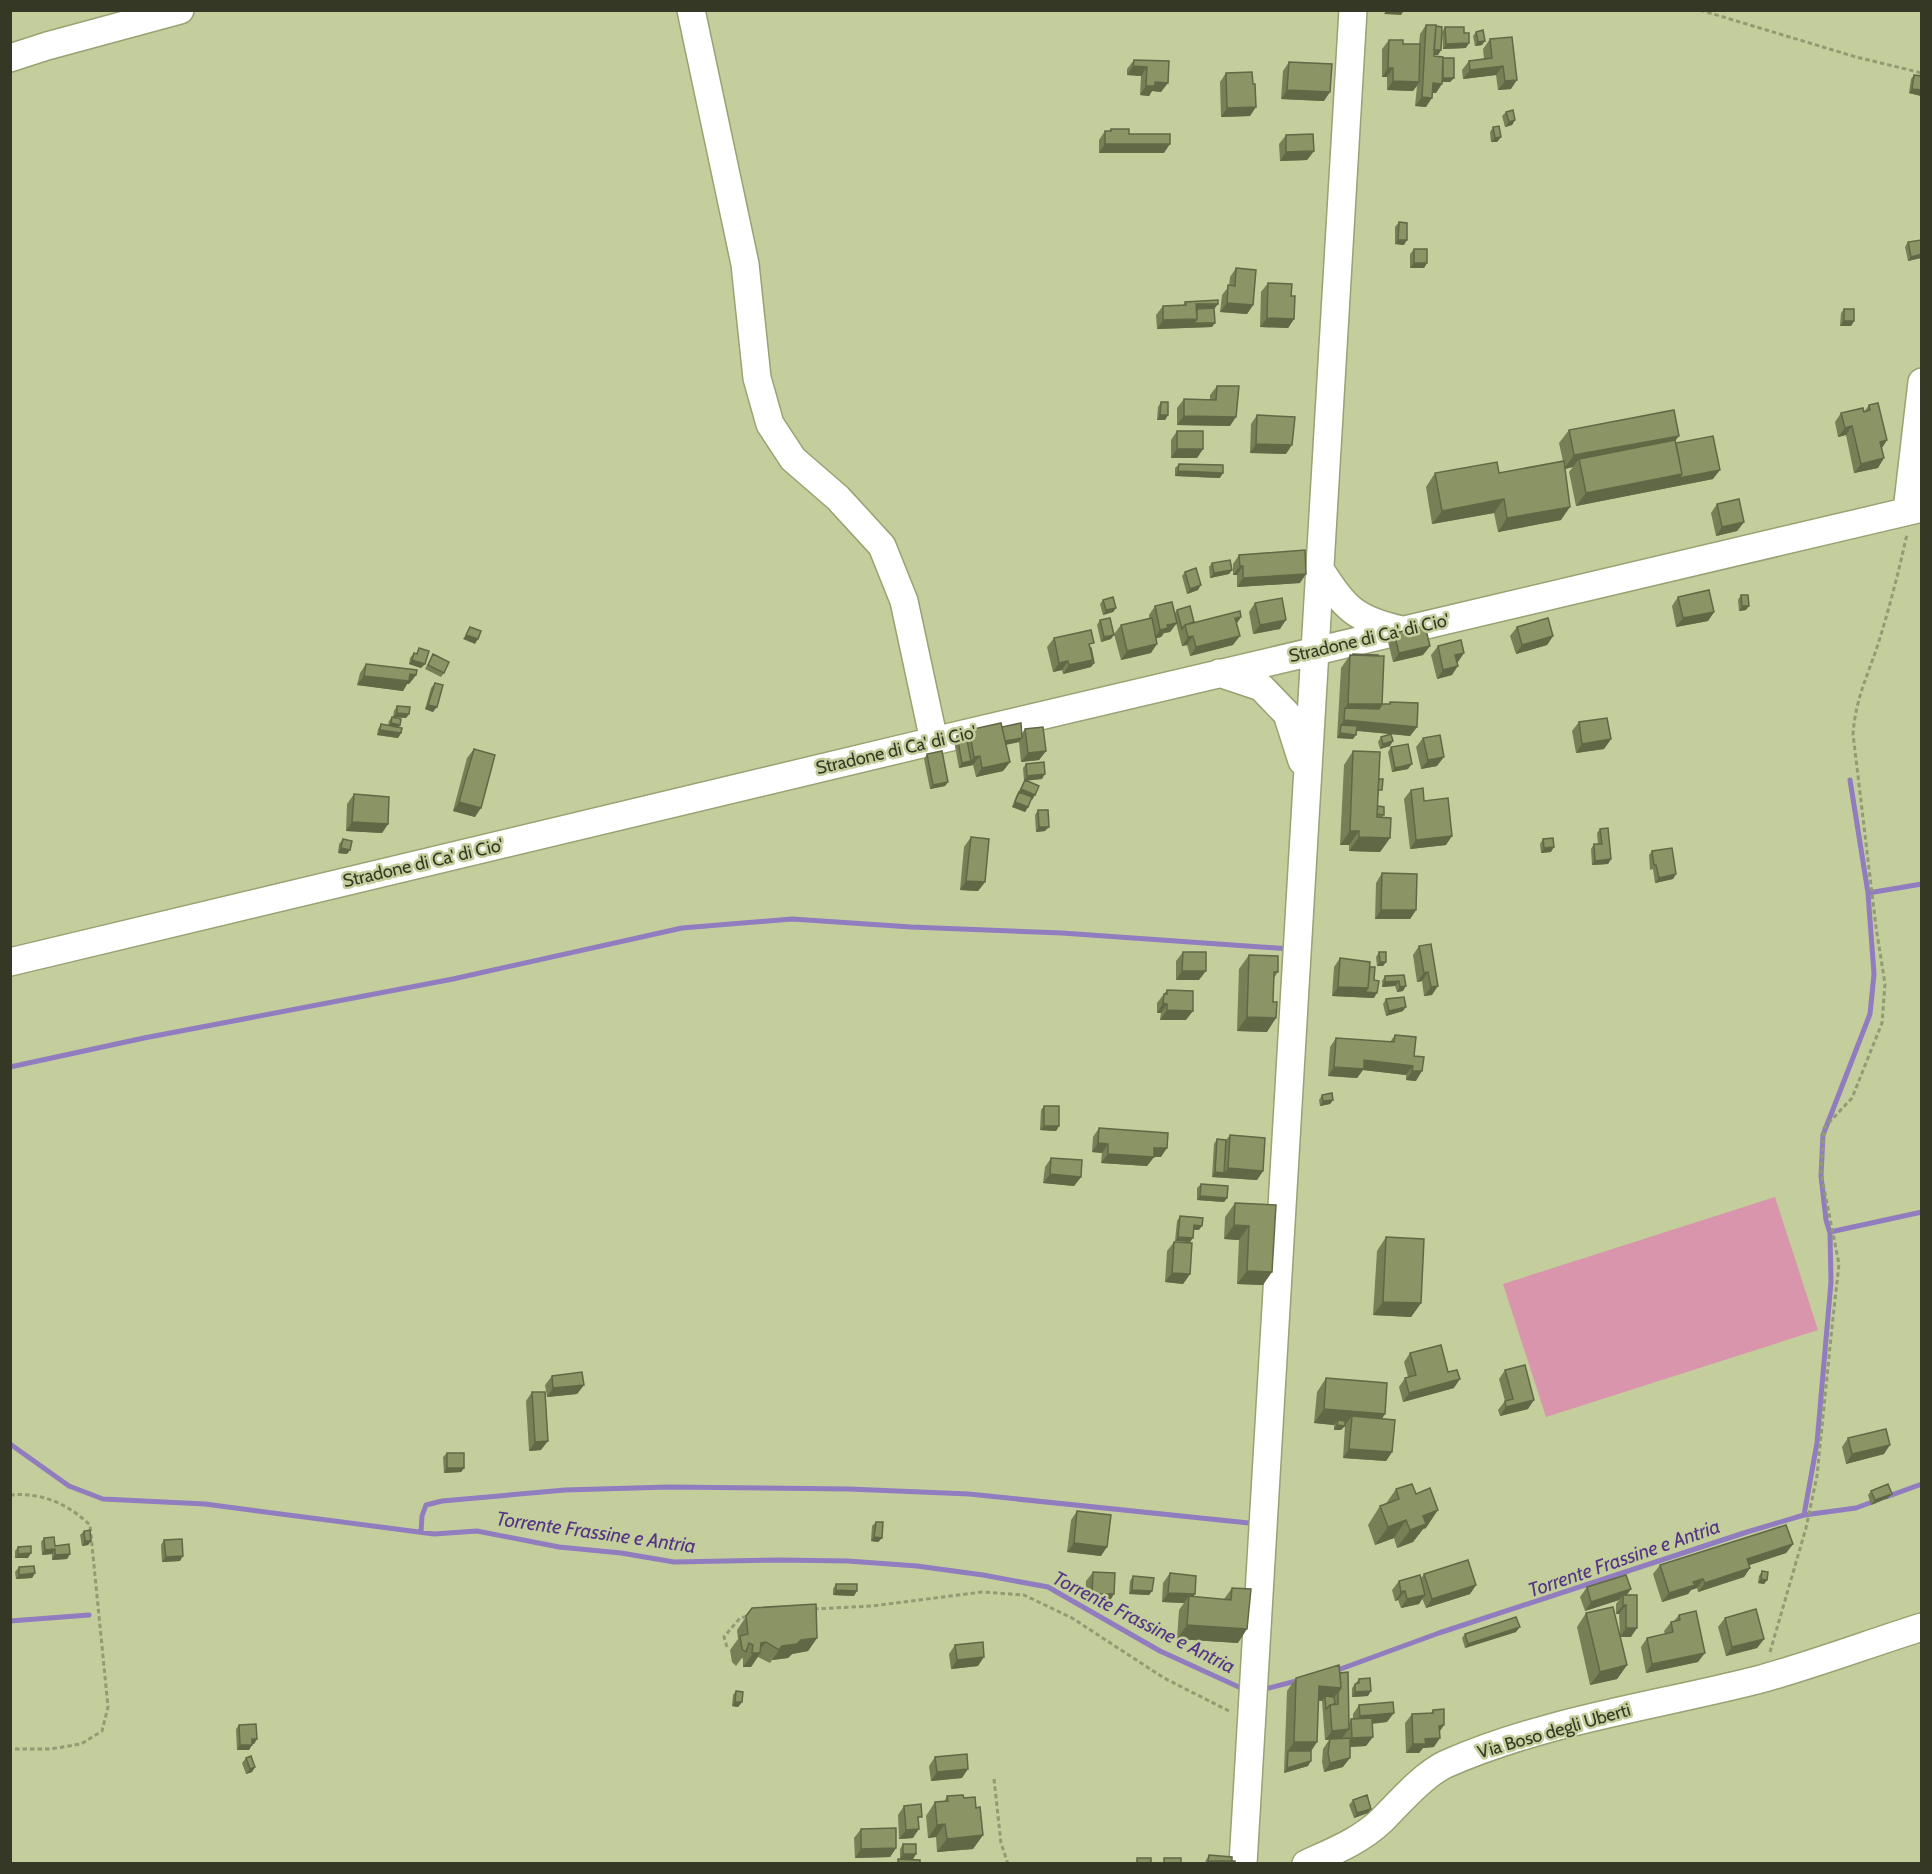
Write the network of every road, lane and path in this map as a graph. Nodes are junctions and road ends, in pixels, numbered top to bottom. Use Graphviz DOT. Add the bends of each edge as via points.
graph roads {
  1 [pos="180,10"];
  2 [pos="691,10"];
  3 [pos="1353,10"];
  4 [pos="1700,10"];
  5 [pos="10,57"];
  6 [pos="1922,73"];
  7 [pos="1922,382"];
  8 [pos="1914,509"];
  9 [pos="1320,577"];
  10 [pos="1402,630"];
  11 [pos="1315,651"];
  12 [pos="1247,667"];
  13 [pos="1219,673"];
  14 [pos="934,741"];
  15 [pos="1307,786"];
  16 [pos="10,962"];
  17 [pos="10,1495"];
  18 [pos="813,1609"];
  19 [pos="749,1616"];
  20 [pos="1922,1627"];
  21 [pos="727,1647"];
  22 [pos="1763,1678"];
  23 [pos="1251,1722"];
  24 [pos="10,1749"];
  25 [pos="994,1779"];
  26 [pos="1008,1863"];
  27 [pos="1243,1863"];
  28 [pos="1306,1863"];
  1 -- 5 [label="street"];
  2 -- 14 [label="street" via="745,264 757,378 770,424 793,459 838,498 882,546 904,601"];
  3 -- 9 [label="street"];
  4 -- 6 [label="path"];
  7 -- 8 [label="street"];
  8 -- 10 [label="street, Stradone di Ca' di Cio'"];
  8 -- 22 [label="path" via="1897,581 1860,689 1852,734 1885,984 1882,1023 1852,1098 1824,1128 1821,1173 1839,1264 1817,1476"];
  9 -- 10 [label="street" via="1350,610 1376,624"];
  9 -- 11 [label="street"];
  9 -- 12 [label="street" via="1310,617 1286,645"];
  10 -- 11 [label="street, Stradone di Ca' di Cio'"];
  11 -- 12 [label="street, Stradone di Ca' di Cio'"];
  11 -- 15 [label="street"];
  12 -- 13 [label="street, Stradone di Ca' di Cio'"];
  13 -- 14 [label="street, Stradone di Ca' di Cio'"];
  13 -- 15 [label="street" via="1260,687 1287,714"];
  14 -- 16 [label="street, Stradone di Ca' di Cio'"];
  15 -- 23 [label="street"];
  17 -- 24 [label="path" via="42,1495 76,1512 90,1526 108,1707 102,1731 81,1744"];
  18 -- 23 [label="path" via="982,1592 1024,1595 1072,1618 1164,1678"];
  19 -- 21 [label="path" via="740,1618 724,1637"];
  20 -- 22 [label="street, Via Boso degli Uberti"];
  22 -- 28 [label="street, Via Boso degli Uberti" via="1498,1743 1443,1766 1399,1801 1380,1822 1344,1846"];
  23 -- 27 [label="street"];
  25 -- 26 [label="path" via="1001,1844"];
}
